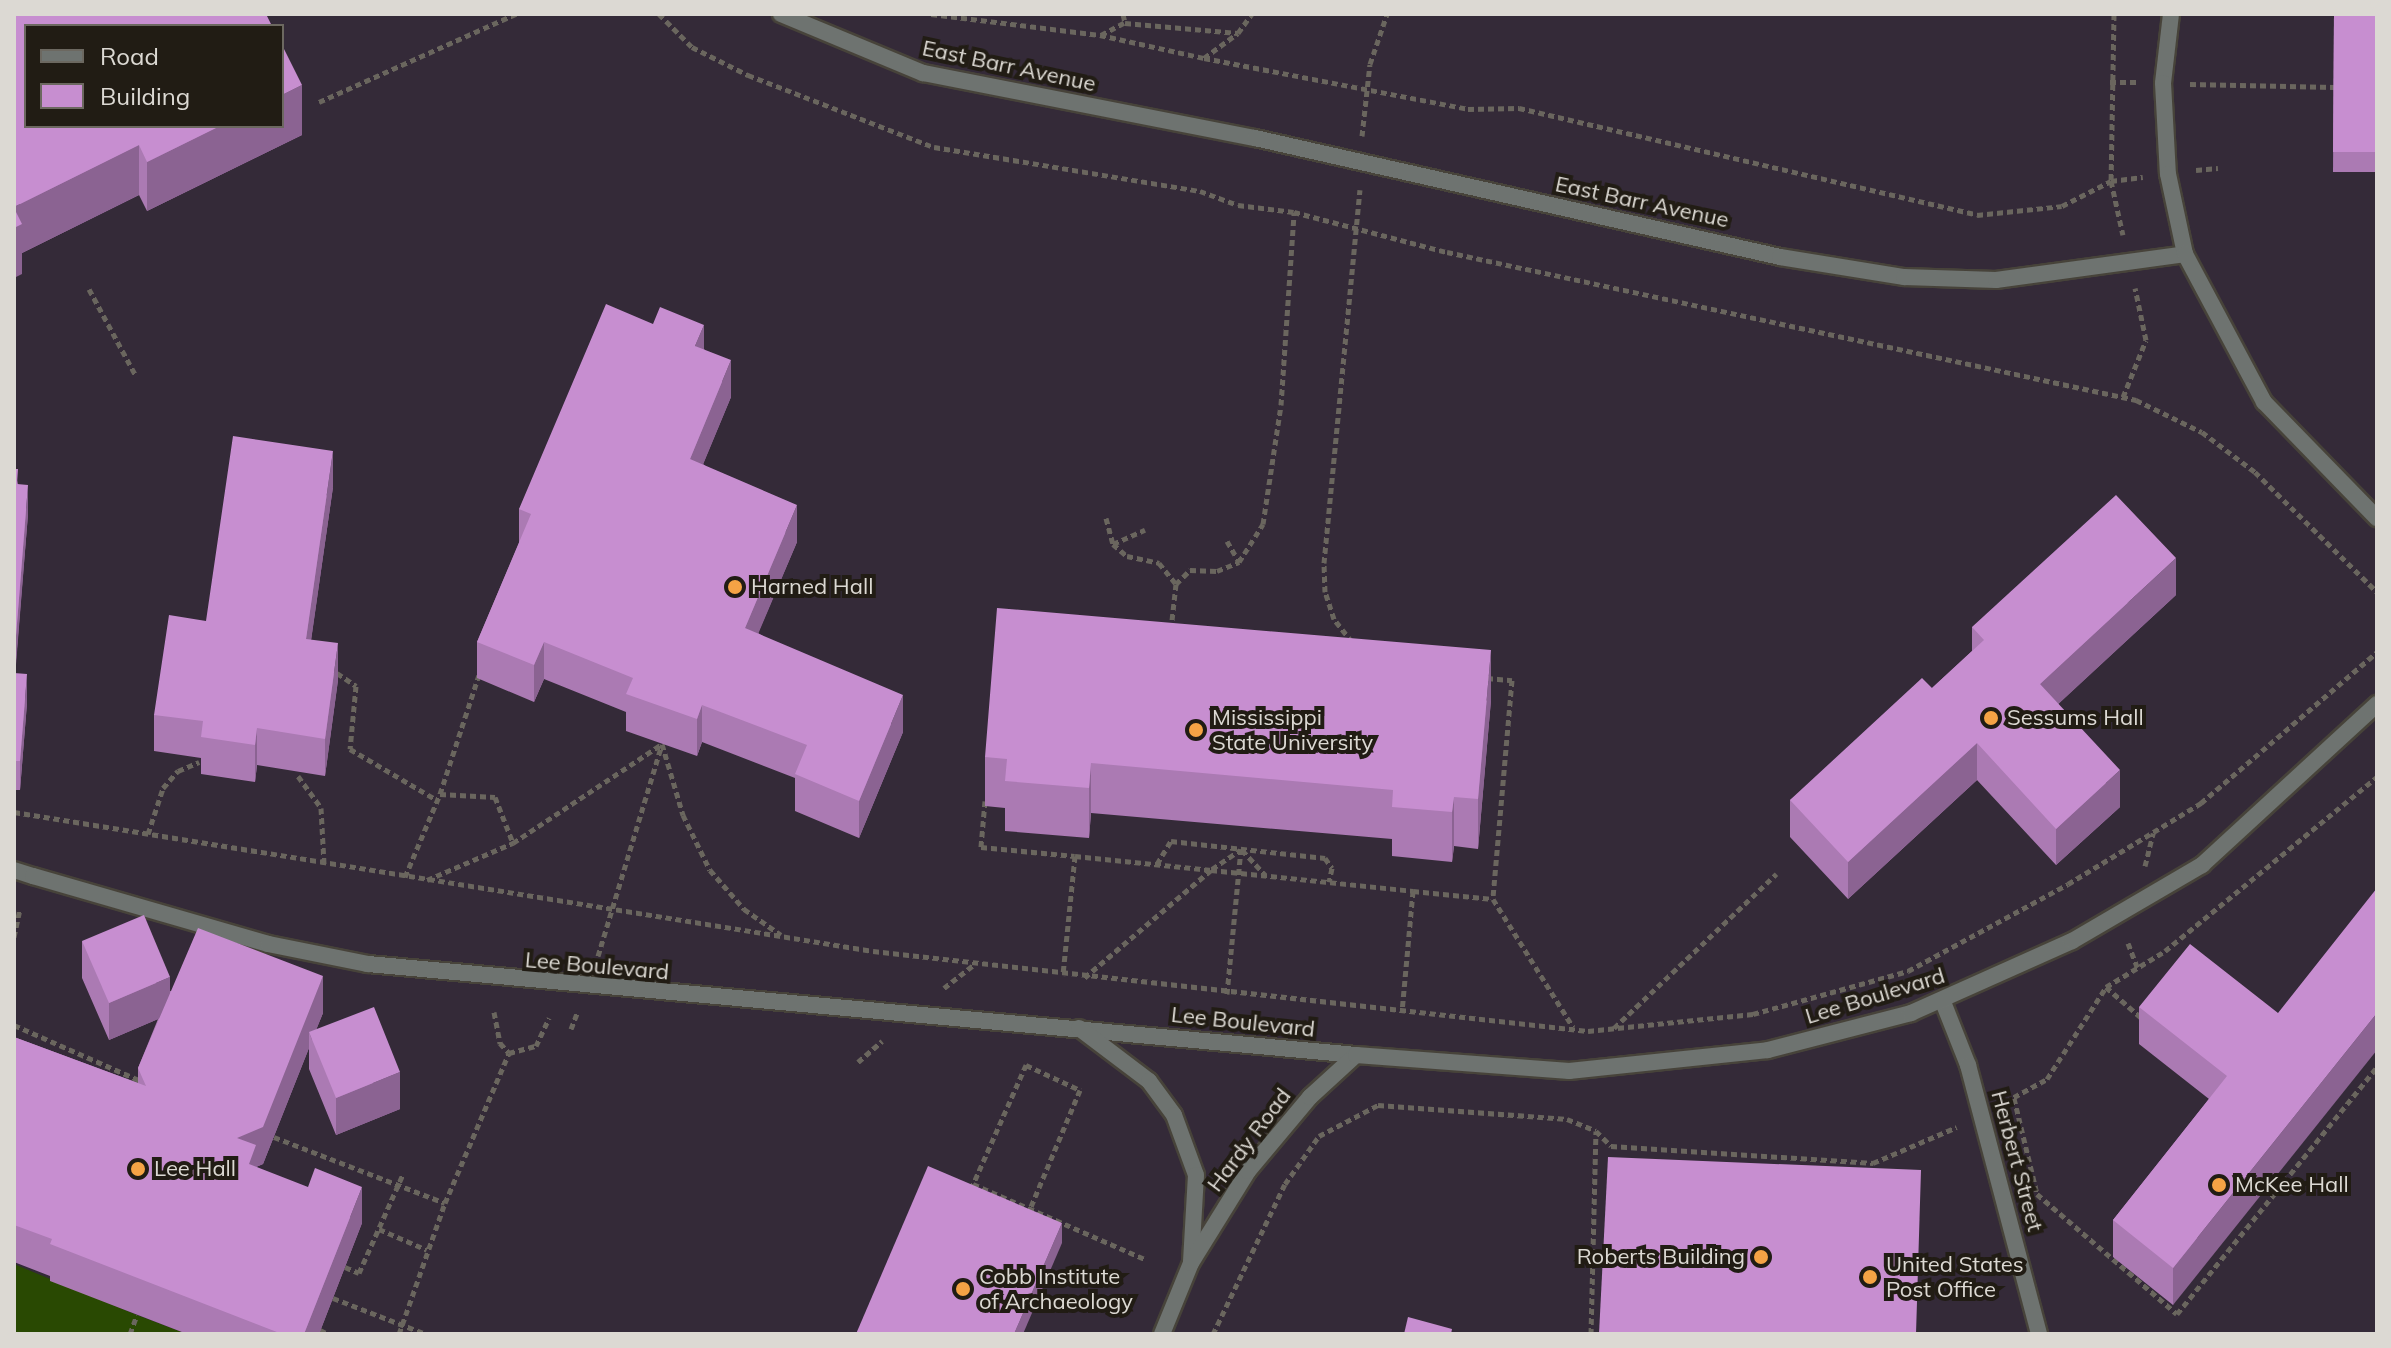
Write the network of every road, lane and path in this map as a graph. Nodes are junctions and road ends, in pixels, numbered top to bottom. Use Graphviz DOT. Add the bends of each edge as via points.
graph roads {
  1 [pos="516,14"];
  2 [pos="659,14"];
  3 [pos="781,14"];
  4 [pos="931,14"];
  5 [pos="1123,14"];
  6 [pos="1252,14"];
  7 [pos="1387,14"];
  8 [pos="2114,14"];
  9 [pos="2171,14"];
  10 [pos="1125,23"];
  11 [pos="1238,33"];
  12 [pos="1100,35"];
  13 [pos="1204,58"];
  14 [pos="2110,82"];
  15 [pos="2163,83"];
  16 [pos="1368,86"];
  17 [pos="2334,87"];
  18 [pos="319,102"];
  19 [pos="1361,164"];
  20 [pos="2218,168"];
  21 [pos="2168,174"];
  22 [pos="2111,181"];
  23 [pos="1294,212"];
  24 [pos="1358,229"];
  25 [pos="2185,254"];
  26 [pos="2129,262"];
  27 [pos="89,289"];
  28 [pos="136,376"];
  29 [pos="2123,397"];
  30 [pos="1106,518"];
  31 [pos="2377,518"];
  32 [pos="1145,530"];
  33 [pos="1227,541"];
  34 [pos="1113,544"];
  35 [pos="1239,562"];
  36 [pos="1176,584"];
  37 [pos="2377,592"];
  38 [pos="1170,636"];
  39 [pos="1359,650"];
  40 [pos="2377,652"];
  41 [pos="483,664"];
  42 [pos="337,673"];
  43 [pos="1481,678"];
  44 [pos="2377,704"];
  45 [pos="662,744"];
  46 [pos="199,762"];
  47 [pos="298,776"];
  48 [pos="2377,777"];
  49 [pos="986,791"];
  50 [pos="438,797"];
  51 [pos="14,812"];
  52 [pos="148,834"];
  53 [pos="513,843"];
  54 [pos="1241,849"];
  55 [pos="1075,856"];
  56 [pos="324,864"];
  57 [pos="1157,864"];
  58 [pos="14,870"];
  59 [pos="1211,870"];
  60 [pos="1239,873"];
  61 [pos="1776,874"];
  62 [pos="1267,876"];
  63 [pos="405,877"];
  64 [pos="426,880"];
  65 [pos="1329,882"];
  66 [pos="1413,891"];
  67 [pos="1493,899"];
  68 [pos="20,909"];
  69 [pos="615,912"];
  70 [pos="14,937"];
  71 [pos="788,938"];
  72 [pos="1063,975"];
  73 [pos="1083,978"];
  74 [pos="2106,987"];
  75 [pos="1227,994"];
  76 [pos="1943,1002"];
  77 [pos="494,1012"];
  78 [pos="1402,1012"];
  79 [pos="549,1018"];
  80 [pos="14,1025"];
  81 [pos="2154,1026"];
  82 [pos="1079,1028"];
  83 [pos="1574,1028"];
  84 [pos="1613,1028"];
  85 [pos="509,1053"];
  86 [pos="1356,1055"];
  87 [pos="2377,1067"];
  88 [pos="146,1083"];
  89 [pos="2343,1093"];
  90 [pos="2014,1098"];
  91 [pos="2351,1100"];
  92 [pos="1982,1114"];
  93 [pos="1596,1131"];
  94 [pos="274,1137"];
  95 [pos="403,1174"];
  96 [pos="973,1184"];
  97 [pos="398,1186"];
  98 [pos="966,1202"];
  99 [pos="445,1203"];
  100 [pos="1030,1208"];
  101 [pos="1023,1226"];
  102 [pos="379,1229"];
  103 [pos="427,1250"];
  104 [pos="1145,1259"];
  105 [pos="1191,1263"];
  106 [pos="345,1267"];
  107 [pos="2181,1296"];
  108 [pos="333,1298"];
  109 [pos="2186,1303"];
  110 [pos="137,1315"];
  111 [pos="402,1326"];
  112 [pos="320,1330"];
  113 [pos="130,1334"];
  114 [pos="328,1334"];
  115 [pos="399,1334"];
  116 [pos="426,1334"];
  117 [pos="1162,1334"];
  118 [pos="1213,1334"];
  119 [pos="1591,1334"];
  120 [pos="2039,1334"];
  1 -- 18 [label="path"];
  2 -- 23 [label="path" via="692,47 748,75 934,147 1165,184 1238,205"];
  3 -- 19 [label="street, East Barr Avenue" via="923,73"];
  4 -- 12 [label="path"];
  5 -- 10 [label="path"];
  6 -- 11 [label="path"];
  7 -- 16 [label="path"];
  8 -- 14 [label="path"];
  9 -- 15 [label="street"];
  10 -- 11 [label="path"];
  10 -- 12 [label="path"];
  11 -- 13 [label="path"];
  12 -- 13 [label="path"];
  13 -- 16 [label="path"];
  14 -- 15 [label="path"];
  14 -- 22 [label="path"];
  15 -- 17 [label="path"];
  15 -- 21 [label="street"];
  16 -- 19 [label="path"];
  16 -- 22 [label="path" via="1468,109 1519,108 1977,215 2062,206"];
  19 -- 24 [label="path"];
  19 -- 26 [label="street, East Barr Avenue" via="1780,257 1904,277 1996,280"];
  20 -- 21 [label="path"];
  21 -- 22 [label="path"];
  21 -- 25 [label="street"];
  22 -- 26 [label="path"];
  23 -- 24 [label="path"];
  23 -- 35 [label="path" via="1273,479 1263,524"];
  24 -- 29 [label="path"];
  24 -- 39 [label="path" via="1324,563 1325,592 1334,619"];
  25 -- 26 [label="street, East Barr Avenue"];
  25 -- 31 [label="street" via="2264,402"];
  26 -- 29 [label="path" via="2146,340"];
  27 -- 28 [label="path"];
  29 -- 37 [label="path" via="2202,432 2255,472"];
  30 -- 34 [label="path"];
  32 -- 34 [label="path"];
  33 -- 35 [label="path"];
  34 -- 36 [label="path" via="1127,556 1159,563"];
  35 -- 36 [label="path" via="1217,571 1190,570"];
  36 -- 38 [label="path"];
  40 -- 84 [label="path" via="2201,803 2068,884 1908,971 1753,1014"];
  41 -- 50 [label="path"];
  42 -- 50 [label="path" via="356,686 350,749"];
  43 -- 67 [label="path" via="1512,680"];
  44 -- 76 [label="street, Lee Boulevard" via="2202,865 2072,941"];
  45 -- 53 [label="path"];
  45 -- 69 [label="path"];
  45 -- 71 [label="path" via="683,815 710,870 744,909"];
  46 -- 52 [label="path" via="178,771 163,788"];
  47 -- 56 [label="path" via="321,808"];
  48 -- 74 [label="path" via="2165,951"];
  49 -- 55 [label="path" via="981,847"];
  50 -- 53 [label="path" via="495,797"];
  50 -- 63 [label="path"];
  51 -- 52 [label="path"];
  52 -- 56 [label="path"];
  53 -- 64 [label="path"];
  54 -- 57 [label="path" via="1171,841"];
  54 -- 59 [label="path"];
  54 -- 60 [label="path"];
  54 -- 62 [label="path"];
  54 -- 65 [label="path" via="1325,858 1332,868"];
  55 -- 57 [label="path"];
  55 -- 72 [label="path"];
  56 -- 63 [label="path"];
  57 -- 59 [label="path"];
  58 -- 82 [label="street, Lee Boulevard" via="268,944 368,964"];
  59 -- 60 [label="path"];
  59 -- 73 [label="path"];
  60 -- 62 [label="path"];
  60 -- 75 [label="path"];
  61 -- 84 [label="path"];
  62 -- 65 [label="path"];
  63 -- 64 [label="path"];
  64 -- 69 [label="path"];
  65 -- 66 [label="path"];
  66 -- 67 [label="path"];
  66 -- 78 [label="path"];
  67 -- 83 [label="path"];
  68 -- 70 [label="path"];
  69 -- 71 [label="path"];
  71 -- 72 [label="path"];
  72 -- 73 [label="path"];
  73 -- 75 [label="path"];
  74 -- 81 [label="path" via="2123,1006"];
  74 -- 90 [label="path" via="2047,1079"];
  75 -- 78 [label="path"];
  76 -- 86 [label="street, Lee Boulevard" via="1768,1050 1665,1064 1569,1071"];
  76 -- 92 [label="street, Herbert Street"];
  77 -- 85 [label="path" via="500,1043"];
  78 -- 83 [label="path"];
  79 -- 85 [label="path" via="536,1046"];
  80 -- 88 [label="path"];
  82 -- 86 [label="street, Lee Boulevard"];
  82 -- 105 [label="street, Hardy Road" via="1149,1081 1174,1115 1196,1175"];
  83 -- 84 [label="path"];
  85 -- 99 [label="path"];
  86 -- 105 [label="street, Hardy Road" via="1310,1097 1248,1171"];
  87 -- 91 [label="path"];
  89 -- 91 [label="path"];
  90 -- 92 [label="path"];
  90 -- 109 [label="path" via="2037,1194 2177,1314"];
  91 -- 109 [label="path"];
  92 -- 93 [label="path" via="1873,1163 1611,1146"];
  92 -- 120 [label="street, Herbert Street"];
  93 -- 118 [label="path" via="1567,1119 1378,1105 1319,1136 1285,1184"];
  93 -- 119 [label="path"];
  94 -- 97 [label="path"];
  95 -- 97 [label="path"];
  96 -- 98 [label="path"];
  96 -- 100 [label="path"];
  96 -- 100 [label="path" via="1026,1065 1080,1090"];
  97 -- 99 [label="path"];
  97 -- 102 [label="path"];
  99 -- 103 [label="path"];
  100 -- 101 [label="path"];
  100 -- 104 [label="path"];
  102 -- 103 [label="path"];
  102 -- 106 [label="path" via="359,1273"];
  103 -- 111 [label="path"];
  105 -- 117 [label="street, Hardy Road"];
  107 -- 109 [label="path"];
  108 -- 111 [label="path"];
  110 -- 113 [label="path"];
  111 -- 115 [label="path"];
  111 -- 116 [label="path"];
  112 -- 114 [label="path"];
}
